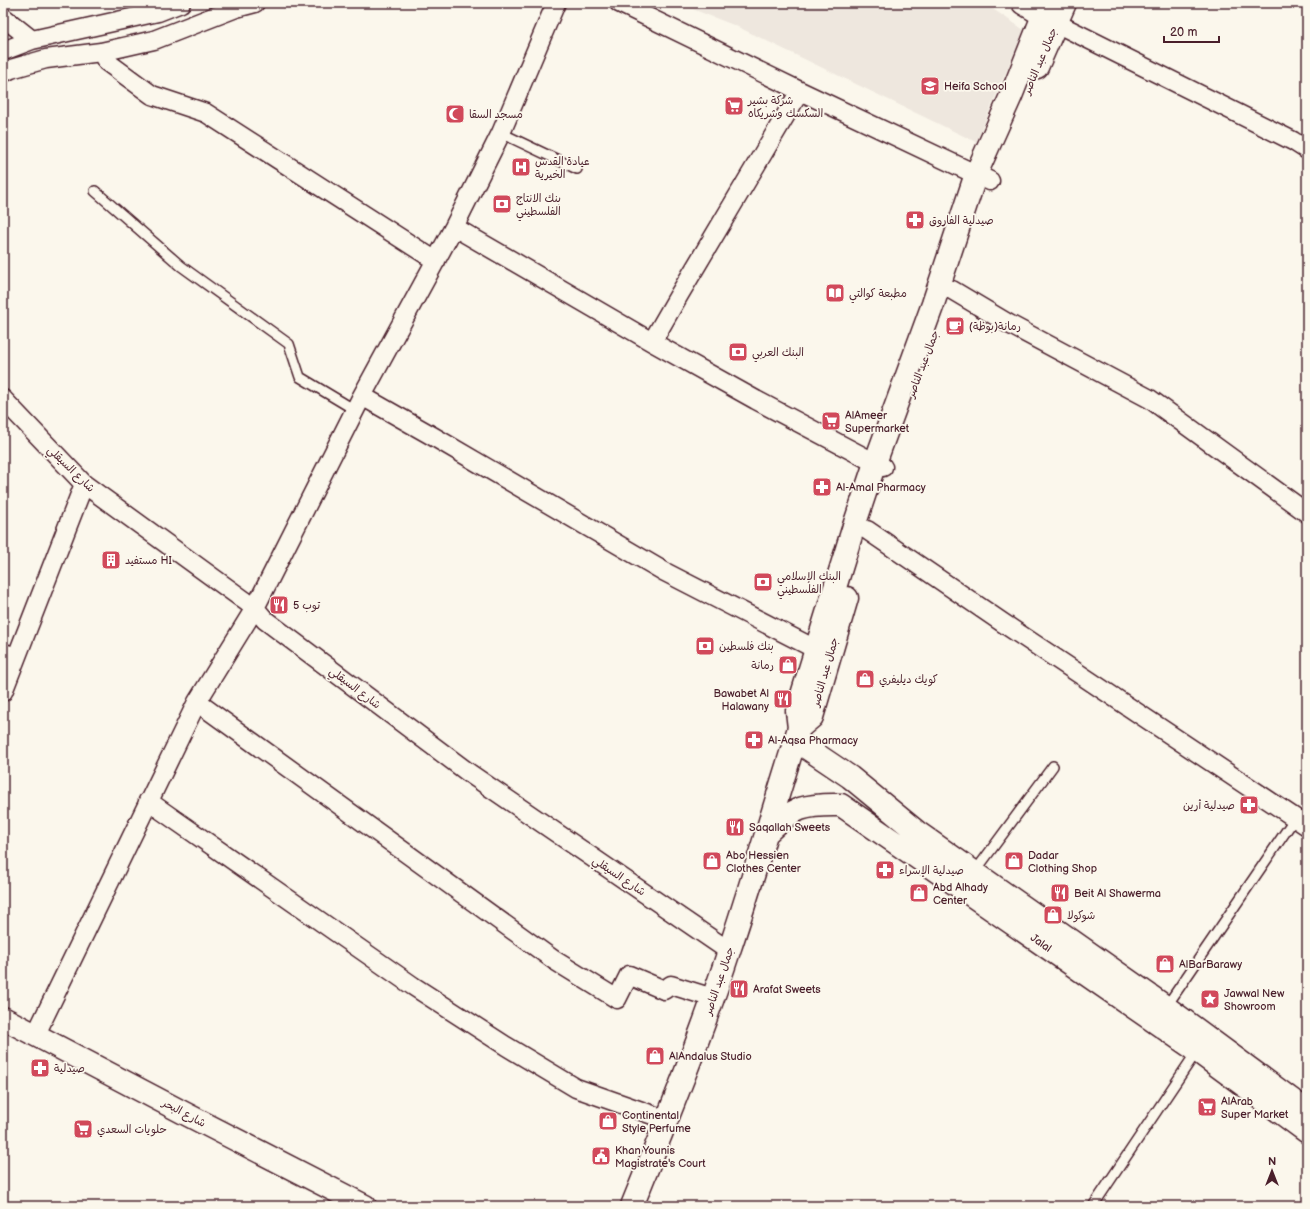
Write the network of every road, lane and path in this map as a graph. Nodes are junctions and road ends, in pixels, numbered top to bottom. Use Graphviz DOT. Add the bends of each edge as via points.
graph roads {
  1 [pos="6,3"];
  2 [pos="181,3"];
  3 [pos="255,3"];
  4 [pos="556,3"];
  5 [pos="619,3"];
  6 [pos="1023,3"];
  7 [pos="1065,3"];
  8 [pos="3,8"];
  9 [pos="1049,13"];
  10 [pos="3,16"];
  11 [pos="32,40"];
  12 [pos="3,51"];
  13 [pos="102,52"];
  14 [pos="3,73"];
  15 [pos="800,92"];
  16 [pos="501,133"];
  17 [pos="1307,150"];
  18 [pos="577,170"];
  19 [pos="983,178"];
  20 [pos="96,191"];
  21 [pos="454,227"];
  22 [pos="436,261"];
  23 [pos="952,290"];
  24 [pos="652,342"];
  25 [pos="3,399"];
  26 [pos="358,403"];
  27 [pos="879,465"];
  28 [pos="84,484"];
  29 [pos="1307,514"];
  30 [pos="867,530"];
  31 [pos="255,608"];
  32 [pos="11,650"];
  33 [pos="822,653"];
  34 [pos="3,692"];
  35 [pos="197,702"];
  36 [pos="797,734"];
  37 [pos="1053,766"];
  38 [pos="148,801"];
  39 [pos="1301,822"];
  40 [pos="768,833"];
  41 [pos="974,873"];
  42 [pos="729,951"];
  43 [pos="713,998"];
  44 [pos="1166,1007"];
  45 [pos="3,1018"];
  46 [pos="36,1034"];
  47 [pos="1202,1045"];
  48 [pos="1307,1111"];
  49 [pos="667,1120"];
  50 [pos="1307,1132"];
  51 [pos="365,1206"];
  52 [pos="632,1206"];
  53 [pos="1093,1206"];
  1 -- 8 [label="street"];
  2 -- 11 [label="street" via="158,12"];
  3 -- 13 [label="street" via="154,40"];
  4 -- 16 [label="street"];
  5 -- 15 [label="street"];
  6 -- 9 [label="main road"];
  7 -- 9 [label="main road, جمال عبد الناصر"];
  9 -- 17 [label="street"];
  9 -- 19 [label="main road, جمال عبد الناصر"];
  10 -- 11 [label="street"];
  11 -- 12 [label="street"];
  13 -- 14 [label="street" via="46,59"];
  13 -- 22 [label="street" via="107,62 152,95 206,113"];
  15 -- 19 [label="street"];
  15 -- 24 [label="street"];
  16 -- 18 [label="lane"];
  16 -- 21 [label="street"];
  19 -- 23 [label="main road, جمال عبد الناصر"];
  19 -- 27 [label="main road, جمال عبد الناصر" via="933,304"];
  20 -- 26 [label="lane" via="181,266 289,344 300,377"];
  21 -- 22 [label="street"];
  21 -- 24 [label="street"];
  22 -- 26 [label="street"];
  23 -- 27 [label="main road, جمال عبد الناصر"];
  23 -- 29 [label="street" via="1009,324 1150,399"];
  24 -- 27 [label="street"];
  25 -- 28 [label="street, شارع السيقلي"];
  26 -- 31 [label="street"];
  26 -- 33 [label="street" via="429,434 666,572"];
  27 -- 30 [label="main road, جمال عبد الناصر"];
  27 -- 33 [label="main road, جمال عبد الناصر"];
  28 -- 31 [label="street, شارع السيقلي"];
  28 -- 32 [label="street"];
  30 -- 33 [label="main road, جمال عبد الناصر"];
  30 -- 39 [label="street"];
  31 -- 35 [label="street"];
  31 -- 42 [label="street, شارع السيقلي" via="265,620 469,773"];
  32 -- 34 [label="street"];
  33 -- 36 [label="main road, جمال عبد الناصر" via="812,717"];
  35 -- 38 [label="street"];
  35 -- 43 [label="street" via="554,960 611,996 617,999 629,974 664,990 671,985"];
  36 -- 40 [label="main road, جمال عبد الناصر"];
  36 -- 41 [label="main road, Jalal" via="917,832"];
  37 -- 41 [label="lane"];
  38 -- 46 [label="street"];
  38 -- 49 [label="street" via="413,986 506,1046 576,1088"];
  39 -- 44 [label="lane"];
  40 -- 42 [label="main road, جمال عبد الناصر"];
  40 -- 47 [label="main road, Jalal" via="786,815 803,807 819,804 841,805"];
  41 -- 44 [label="main road, Jalal"];
  42 -- 43 [label="main road, جمال عبد الناصر"];
  43 -- 49 [label="main road, جمال عبد الناصر"];
  44 -- 47 [label="main road, Jalal"];
  45 -- 46 [label="main road, شارع البحر"];
  46 -- 51 [label="main road, شارع البحر"];
  47 -- 48 [label="main road, Jalal"];
  47 -- 50 [label="main road, Jalal"];
  47 -- 53 [label="lane"];
  49 -- 52 [label="main road, جمال عبد الناصر"];
}
